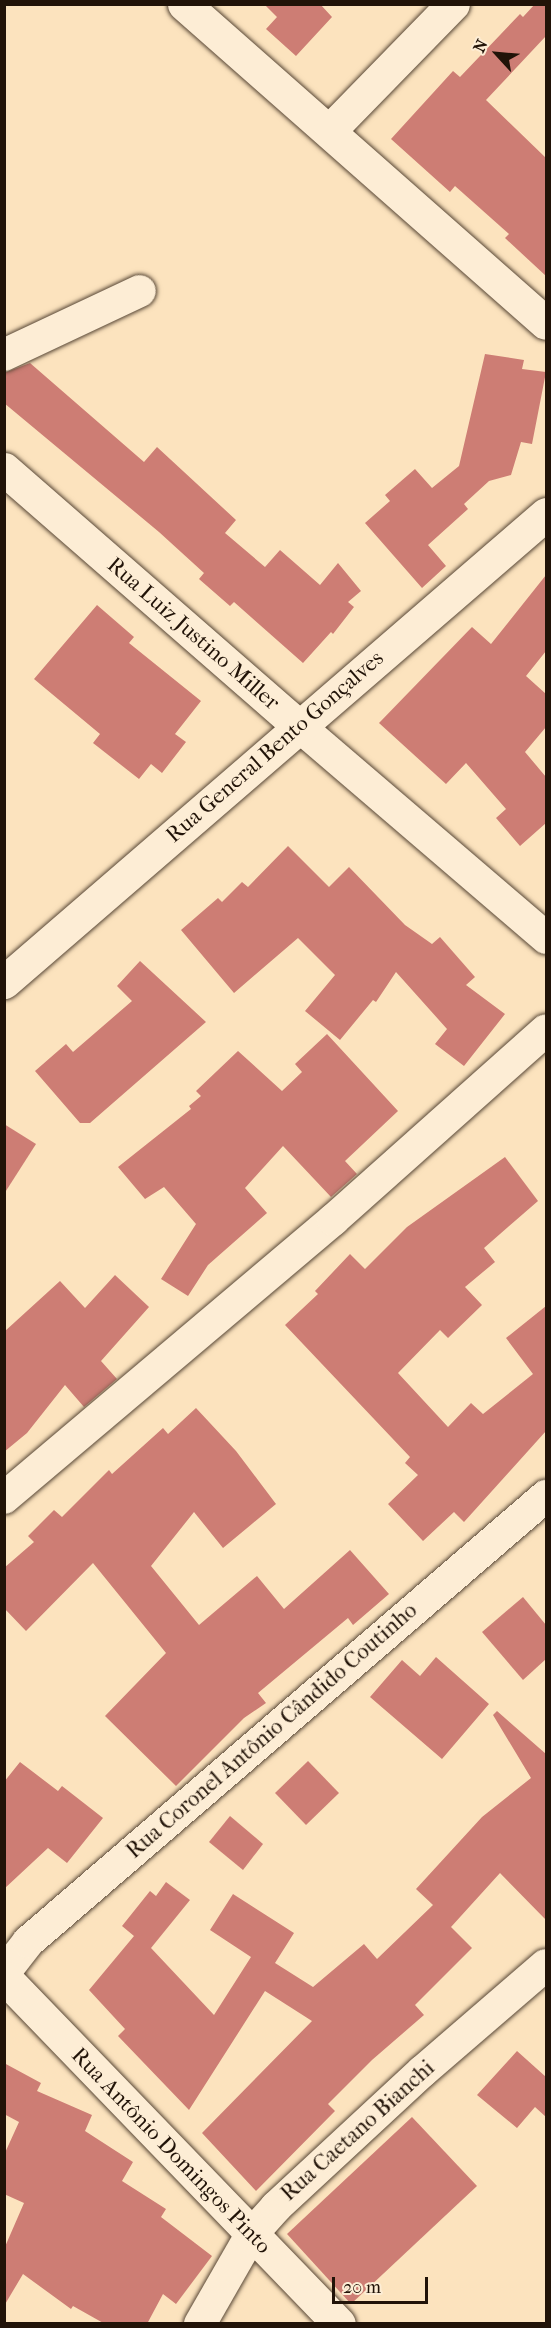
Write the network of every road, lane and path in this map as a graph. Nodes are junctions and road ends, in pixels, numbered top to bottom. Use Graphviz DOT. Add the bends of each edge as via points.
graph roads {
  1 [pos="184,4"];
  2 [pos="453,4"];
  3 [pos="330,130"];
  4 [pos="140,291"];
  5 [pos="546,323"];
  6 [pos="4,355"];
  7 [pos="4,469"];
  8 [pos="546,514"];
  9 [pos="299,726"];
  10 [pos="546,938"];
  11 [pos="4,982"];
  12 [pos="546,1030"];
  13 [pos="546,1496"];
  14 [pos="4,1498"];
  15 [pos="546,1965"];
  16 [pos="4,1975"];
  17 [pos="251,2235"];
  18 [pos="200,2324"];
  19 [pos="339,2324"];
  1 -- 3 [label="main road"];
  2 -- 3 [label="main road"];
  3 -- 5 [label="main road"];
  4 -- 6 [label="street"];
  7 -- 9 [label="main road, Rua Luiz Justino Miller"];
  8 -- 9 [label="main road, Rua General Bento Gonçalves"];
  9 -- 10 [label="street, Rua Luiz Justino Miller"];
  9 -- 11 [label="main road, Rua General Bento Gonçalves"];
  12 -- 14 [label="street" via="333,1220"];
  13 -- 16 [label="street, Rua Coronel Antônio Cândido Coutinho" via="28,1942"];
  15 -- 17 [label="street, Rua Caetano Bianchi" via="423,2071 276,2207"];
  16 -- 17 [label="main road, Rua Antônio Domingos Pinto"];
  17 -- 18 [label="street, Rua Caetano Bianchi"];
  17 -- 19 [label="main road, Rua Antônio Domingos Pinto"];
}
